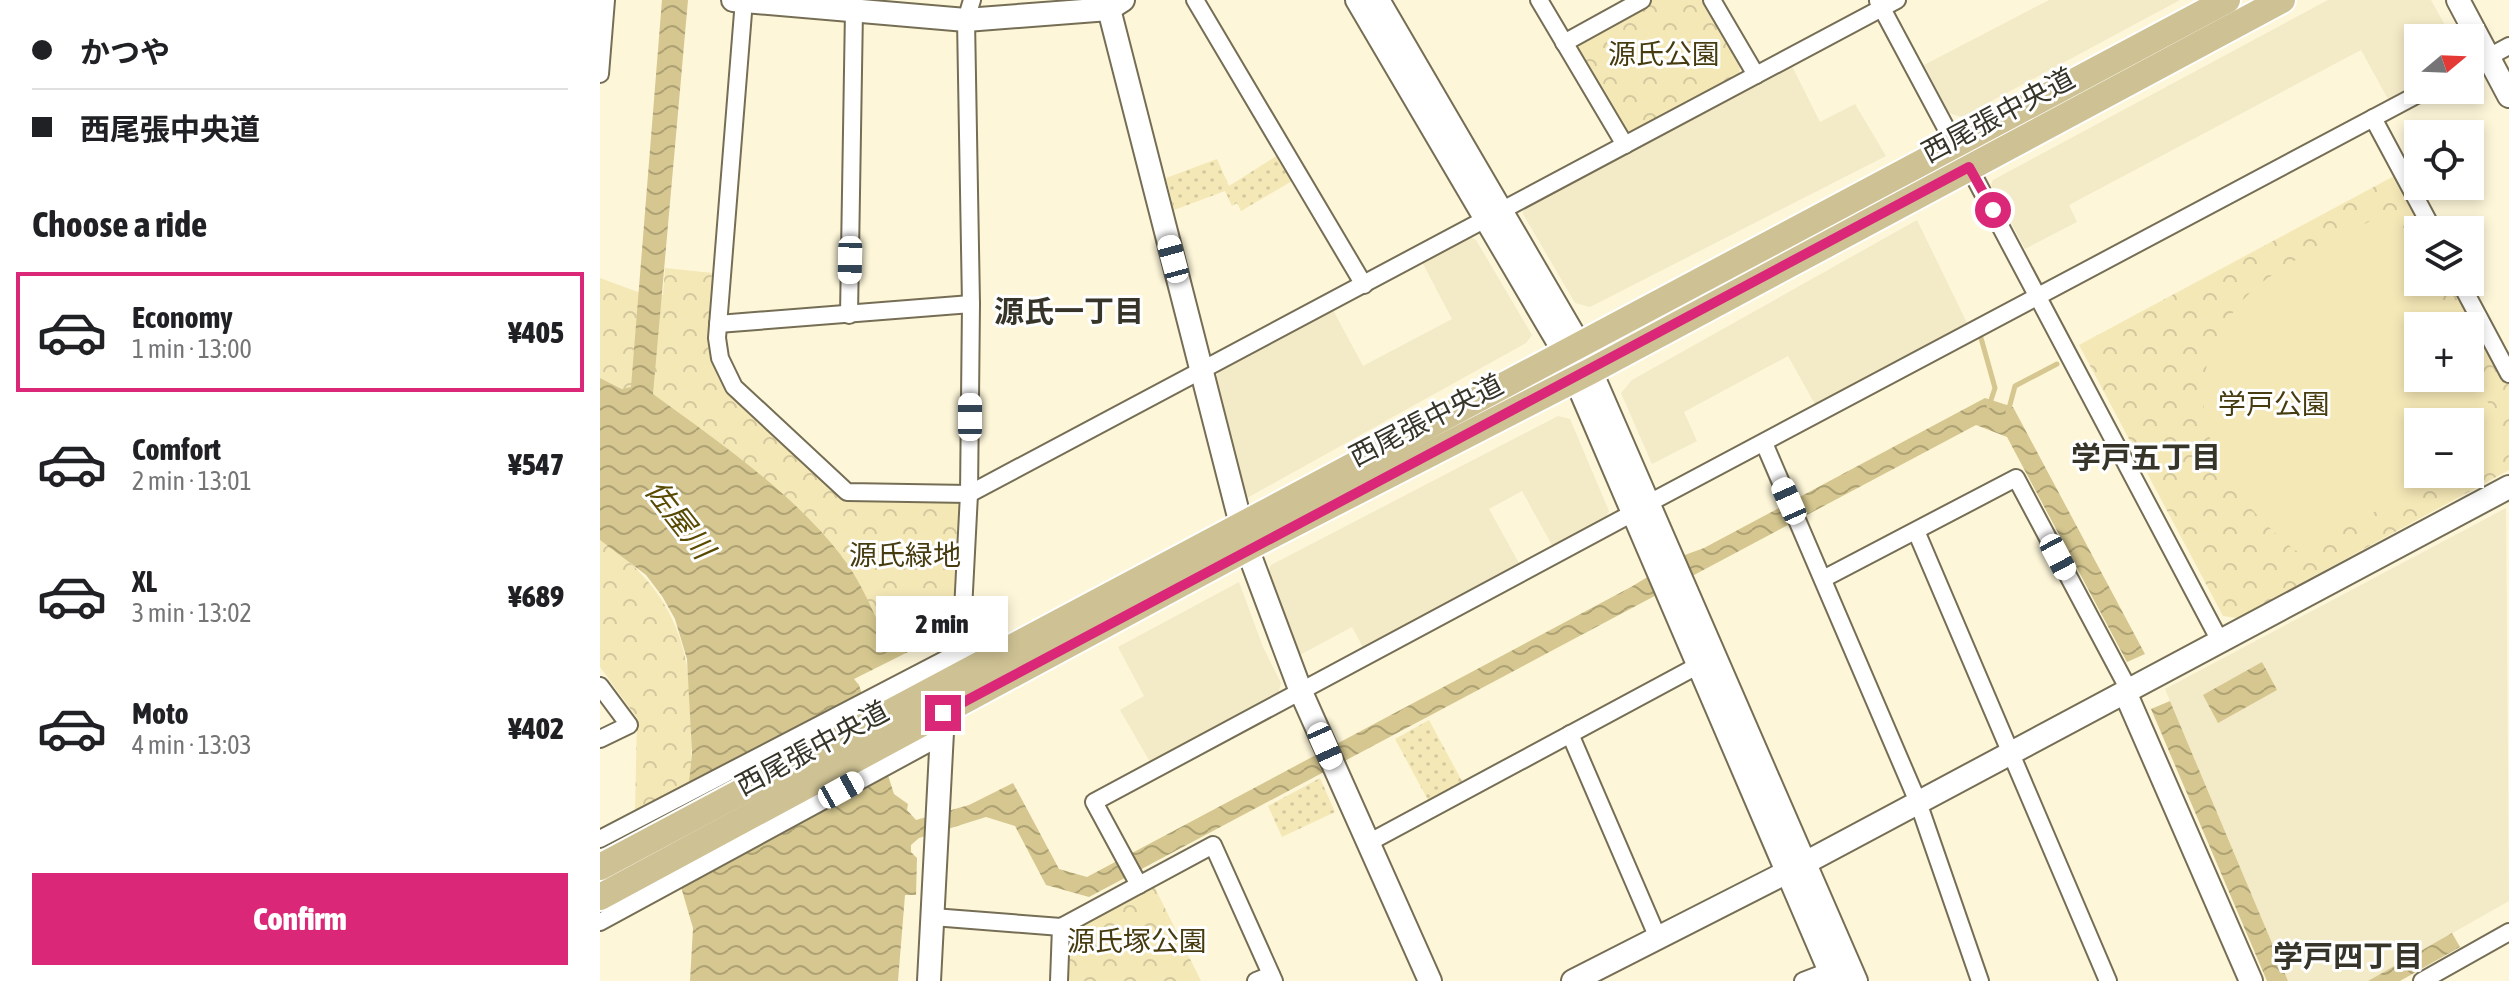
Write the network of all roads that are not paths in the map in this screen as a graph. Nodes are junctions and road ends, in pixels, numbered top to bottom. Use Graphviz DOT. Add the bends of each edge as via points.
graph roads {
  1 [pos="606,0"];
  2 [pos="733,0"];
  3 [pos="744,0"];
  4 [pos="1195,0"];
  5 [pos="1357,0"];
  6 [pos="1378,0"];
  7 [pos="1539,0"];
  8 [pos="1642,0"];
  9 [pos="1712,0"];
  10 [pos="1897,0"];
  11 [pos="2227,0"];
  12 [pos="2282,0"];
  13 [pos="2458,0"];
  14 [pos="1116,4"];
  15 [pos="1879,4"];
  16 [pos="854,10"];
  17 [pos="969,10"];
  18 [pos="2466,24"];
  19 [pos="1564,43"];
  20 [pos="2509,46"];
  21 [pos="2484,59"];
  22 [pos="2484,68"];
  23 [pos="600,74"];
  24 [pos="1756,75"];
  25 [pos="2509,96"];
  26 [pos="2404,102"];
  27 [pos="2373,118"];
  28 [pos="1625,145"];
  29 [pos="1962,156"];
  30 [pos="1494,215"];
  31 [pos="2426,216"];
  32 [pos="1364,285"];
  33 [pos="2467,296"];
  34 [pos="2039,298"];
  35 [pos="971,304"];
  36 [pos="849,315"];
  37 [pos="718,324"];
  38 [pos="1572,348"];
  39 [pos="1202,370"];
  40 [pos="2509,374"];
  41 [pos="1582,375"];
  42 [pos="1764,443"];
  43 [pos="2509,487"];
  44 [pos="969,494"];
  45 [pos="1640,509"];
  46 [pos="1916,531"];
  47 [pos="1244,536"];
  48 [pos="1823,579"];
  49 [pos="1675,590"];
  50 [pos="2220,641"];
  51 [pos="969,658"];
  52 [pos="1697,666"];
  53 [pos="600,686"];
  54 [pos="2127,691"];
  55 [pos="1301,692"];
  56 [pos="929,724"];
  57 [pos="1570,734"];
  58 [pos="600,739"];
  59 [pos="2009,754"];
  60 [pos="1918,802"];
  61 [pos="600,839"];
  62 [pos="1368,843"];
  63 [pos="677,855"];
  64 [pos="600,867"];
  65 [pos="1795,868"];
  66 [pos="1137,881"];
  67 [pos="600,897"];
  68 [pos="933,917"];
  69 [pos="600,922"];
  70 [pos="1061,927"];
  71 [pos="2509,932"];
  72 [pos="1658,938"];
  73 [pos="1831,976"];
  74 [pos="1267,979"];
  75 [pos="929,981"];
  76 [pos="1059,981"];
  77 [pos="1430,981"];
  78 [pos="1574,981"];
  79 [pos="1803,981"];
  80 [pos="1856,981"];
  81 [pos="1980,981"];
  82 [pos="2108,981"];
  83 [pos="2251,981"];
  84 [pos="2422,981"];
  1 -- 23 [label="street"];
  2 -- 3 [label="street"];
  3 -- 16 [label="street"];
  3 -- 37 [label="street"];
  4 -- 32 [label="street"];
  5 -- 30 [label="street"];
  6 -- 30 [label="street"];
  7 -- 19 [label="street"];
  8 -- 19 [label="street"];
  9 -- 24 [label="street"];
  10 -- 15 [label="street"];
  11 -- 29 [label="main road, 西尾張中央道"];
  12 -- 29 [label="main road, 西尾張中央道"];
  13 -- 18 [label="street"];
  14 -- 17 [label="street"];
  14 -- 39 [label="street"];
  15 -- 24 [label="street"];
  15 -- 29 [label="street"];
  16 -- 17 [label="street"];
  16 -- 36 [label="street"];
  17 -- 35 [label="street"];
  19 -- 28 [label="street"];
  20 -- 21 [label="street"];
  22 -- 25 [label="street"];
  24 -- 28 [label="street"];
  26 -- 27 [label="street"];
  27 -- 31 [label="street"];
  27 -- 34 [label="street"];
  28 -- 30 [label="street"];
  29 -- 34 [label="street"];
  29 -- 38 [label="main road, 西尾張中央道"];
  29 -- 41 [label="main road, 西尾張中央道"];
  30 -- 32 [label="street"];
  30 -- 38 [label="street"];
  32 -- 39 [label="street"];
  33 -- 40 [label="street"];
  34 -- 42 [label="street"];
  34 -- 50 [label="street"];
  35 -- 36 [label="street"];
  35 -- 44 [label="street"];
  36 -- 37 [label="street"];
  37 -- 44 [label="street" via="720,358 734,387 847,492"];
  38 -- 41 [label="street"];
  38 -- 47 [label="main road, 西尾張中央道"];
  39 -- 44 [label="street"];
  39 -- 47 [label="street"];
  41 -- 45 [label="street"];
  41 -- 47 [label="main road, 西尾張中央道"];
  42 -- 45 [label="street"];
  42 -- 48 [label="street"];
  43 -- 50 [label="street"];
  44 -- 51 [label="street" via="962,630"];
  45 -- 49 [label="street"];
  45 -- 55 [label="street"];
  46 -- 48 [label="street"];
  46 -- 54 [label="street" via="2016,478"];
  46 -- 59 [label="street"];
  47 -- 51 [label="main road, 西尾張中央道"];
  47 -- 55 [label="street"];
  47 -- 56 [label="main road, 西尾張中央道"];
  48 -- 60 [label="street"];
  49 -- 52 [label="street"];
  49 -- 65 [label="street"];
  50 -- 54 [label="street"];
  51 -- 56 [label="main road, 西尾張中央道"];
  51 -- 61 [label="street" via="916,672"];
  52 -- 57 [label="street"];
  52 -- 65 [label="street"];
  53 -- 58 [label="street" via="629,725"];
  54 -- 59 [label="street"];
  54 -- 83 [label="street"];
  55 -- 62 [label="street"];
  55 -- 66 [label="street" via="1094,802"];
  56 -- 63 [label="main road, 西尾張中央道"];
  56 -- 68 [label="street" via="939,809"];
  57 -- 62 [label="street"];
  57 -- 72 [label="street"];
  59 -- 60 [label="street"];
  59 -- 82 [label="street"];
  60 -- 65 [label="street"];
  60 -- 81 [label="street"];
  62 -- 77 [label="street"];
  63 -- 64 [label="main road, 西尾張中央道"];
  63 -- 67 [label="main road, 西尾張中央道"];
  63 -- 69 [label="street"];
  65 -- 72 [label="street"];
  65 -- 73 [label="street"];
  65 -- 80 [label="street"];
  66 -- 70 [label="street"];
  66 -- 74 [label="street" via="1213,845"];
  68 -- 70 [label="street"];
  68 -- 75 [label="street"];
  70 -- 76 [label="street"];
  71 -- 84 [label="street"];
  72 -- 78 [label="street"];
  73 -- 79 [label="street"];
}
